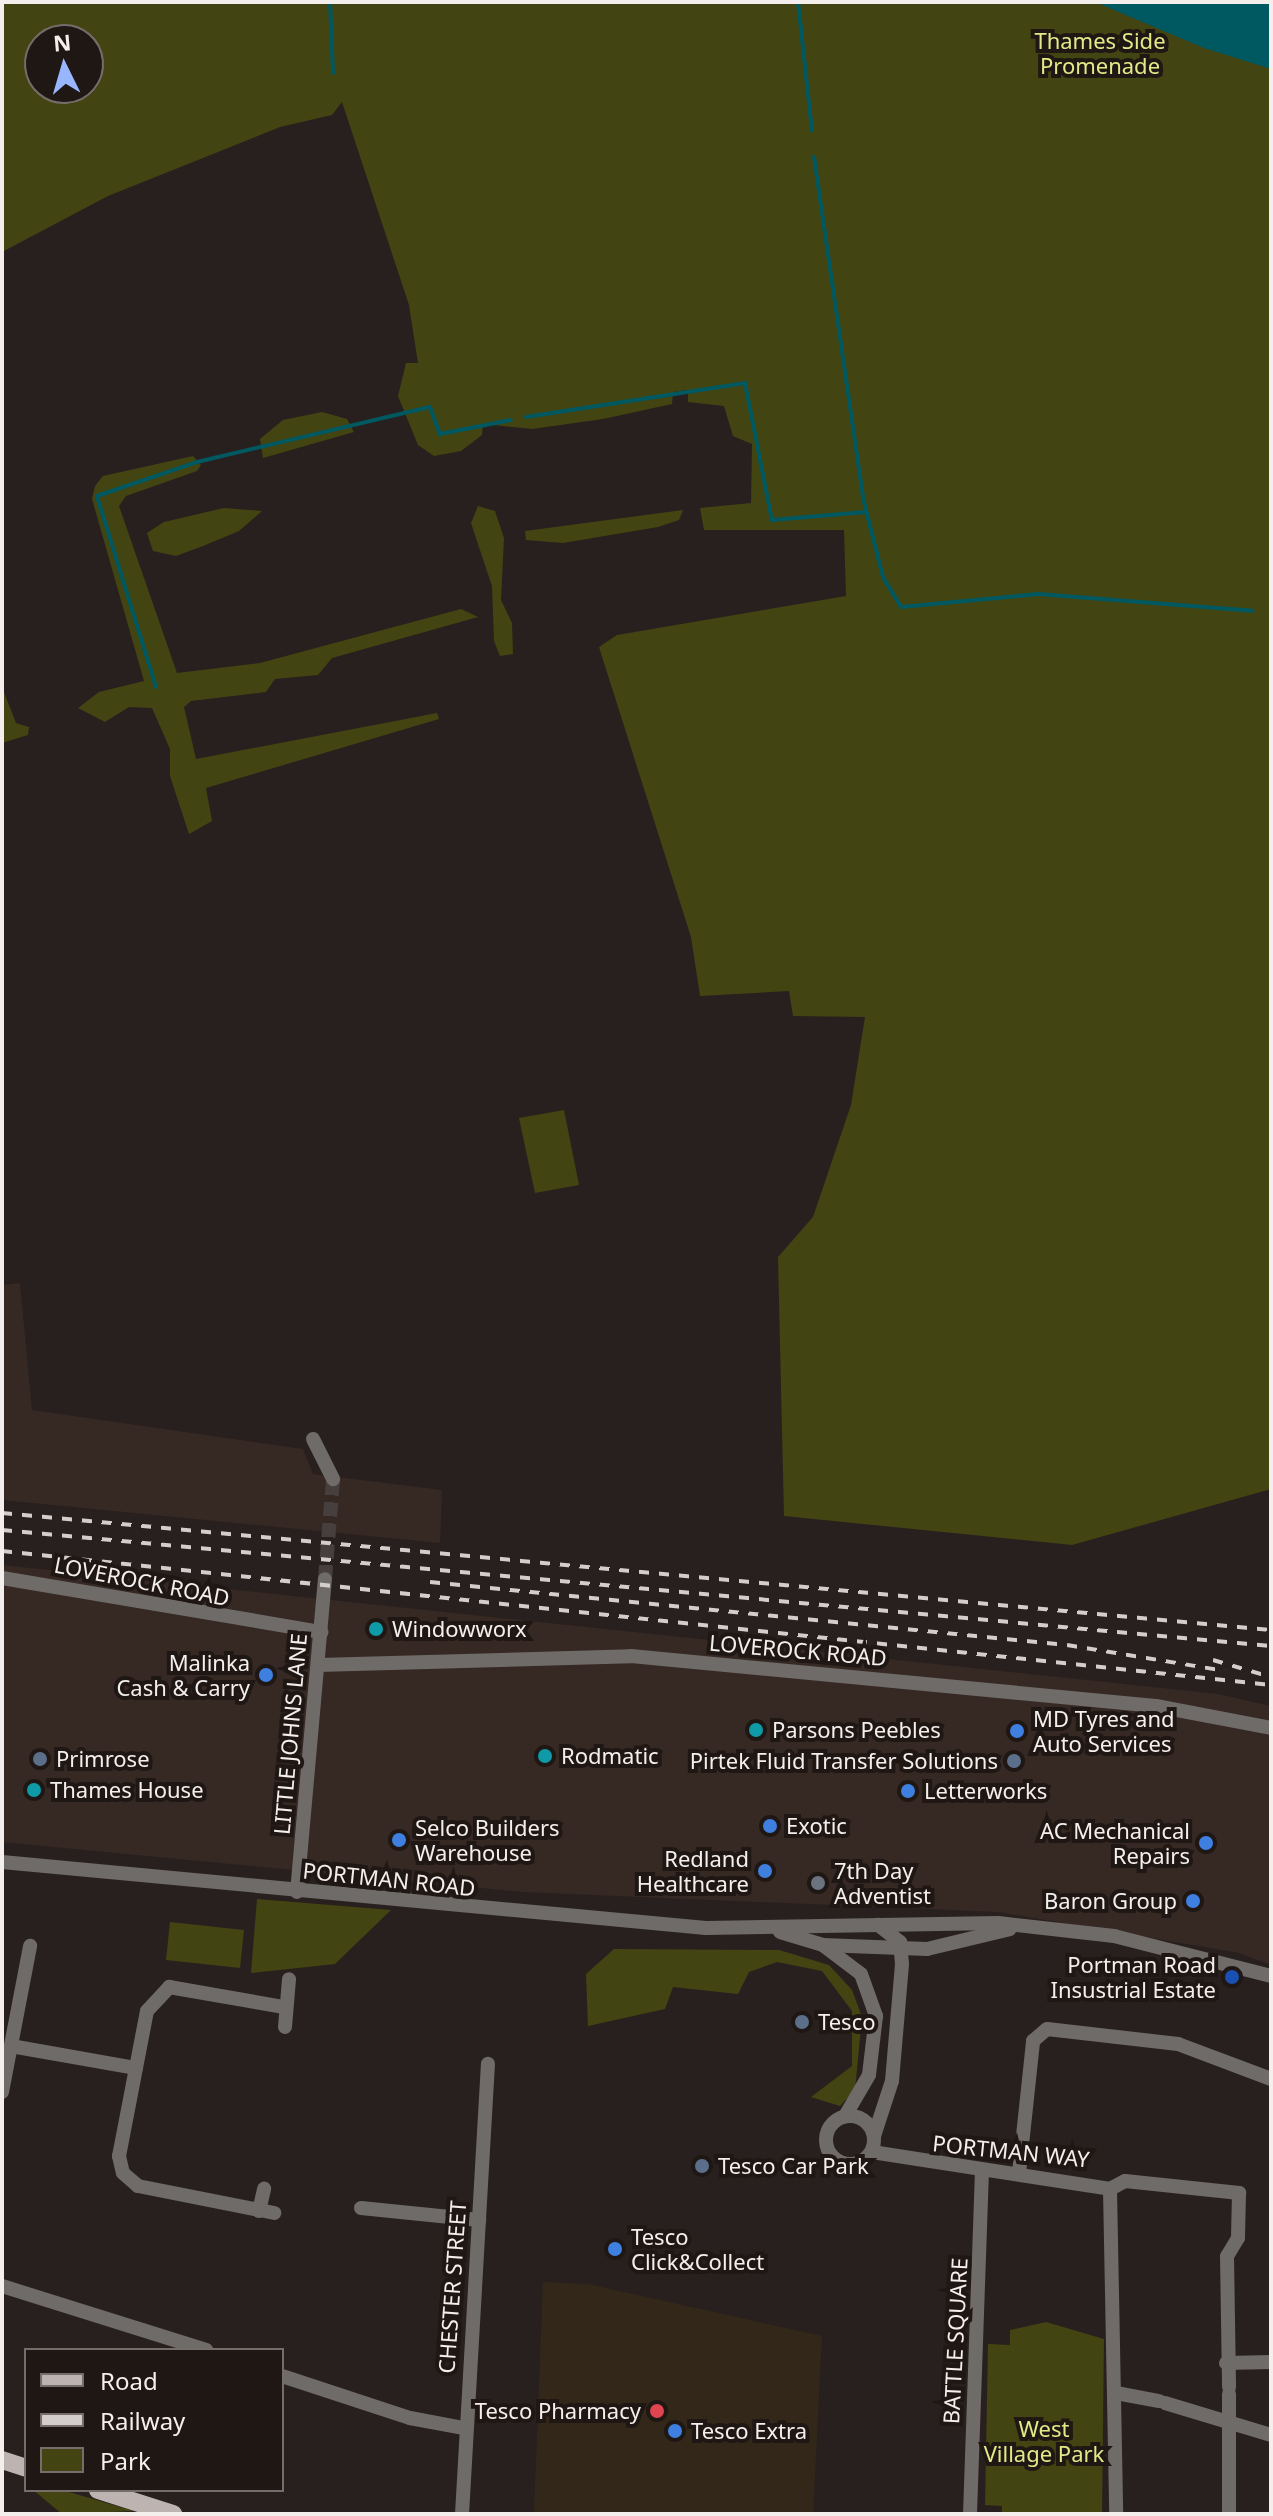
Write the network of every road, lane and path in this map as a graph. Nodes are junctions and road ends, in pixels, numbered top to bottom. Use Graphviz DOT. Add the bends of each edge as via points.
graph roads {
  1 [pos="313,1439"];
  2 [pos="333,1479"];
  3 [pos="2,1578"];
  4 [pos="325,1579"];
  5 [pos="321,1632"];
  6 [pos="318,1665"];
  7 [pos="1271,1728"];
  8 [pos="2,1862"];
  9 [pos="297,1892"];
  10 [pos="878,1925"];
  11 [pos="1022,1927"];
  12 [pos="773,1930"];
  13 [pos="823,1945"];
  14 [pos="30,1946"];
  15 [pos="861,1947"];
  16 [pos="902,1947"];
  17 [pos="927,1949"];
  18 [pos="861,1974"];
  19 [pos="1271,1976"];
  20 [pos="289,1979"];
  21 [pos="902,1981"];
  22 [pos="2,1998"];
  23 [pos="19,2002"];
  24 [pos="284,2007"];
  25 [pos="285,2027"];
  26 [pos="11,2046"];
  27 [pos="488,2064"];
  28 [pos="136,2068"];
  29 [pos="1271,2079"];
  30 [pos="2,2092"];
  31 [pos="845,2116"];
  32 [pos="874,2136"];
  33 [pos="872,2152"];
  34 [pos="982,2170"];
  35 [pos="1019,2173"];
  36 [pos="264,2189"];
  37 [pos="1110,2189"];
  38 [pos="361,2208"];
  39 [pos="479,2220"];
  40 [pos="2,2286"];
  41 [pos="178,2346"];
  42 [pos="1271,2362"];
  43 [pos="1226,2363"];
  44 [pos="284,2377"];
  45 [pos="1116,2393"];
  46 [pos="1230,2425"];
  47 [pos="464,2428"];
  48 [pos="1271,2435"];
  49 [pos="2,2460"];
  50 [pos="24,2467"];
  51 [pos="112,2492"];
  52 [pos="146,2497"];
  53 [pos="173,2514"];
  54 [pos="462,2514"];
  55 [pos="970,2514"];
  56 [pos="1116,2514"];
  57 [pos="1229,2514"];
  1 -- 2 [label="street"];
  3 -- 5 [label="street, LOVEROCK ROAD"];
  4 -- 5 [label="street, LITTLE JOHNS LANE"];
  5 -- 6 [label="street, LITTLE JOHNS LANE"];
  6 -- 7 [label="street, LOVEROCK ROAD" via="631,1656 1156,1706"];
  6 -- 9 [label="street, LITTLE JOHNS LANE"];
  8 -- 9 [label="street, PORTMAN ROAD"];
  9 -- 12 [label="street, PORTMAN ROAD"];
  10 -- 11 [label="street, PORTMAN ROAD"];
  10 -- 12 [label="street, PORTMAN ROAD"];
  10 -- 15 [label="street"];
  10 -- 16 [label="street"];
  11 -- 17 [label="street, PORTMAN ROAD"];
  11 -- 19 [label="street, PORTMAN ROAD" via="1136,1940"];
  12 -- 13 [label="street, PORTMAN ROAD"];
  13 -- 15 [label="street, PORTMAN ROAD"];
  13 -- 18 [label="street"];
  14 -- 23 [label="street"];
  15 -- 16 [label="street, PORTMAN ROAD"];
  15 -- 18 [label="street"];
  16 -- 17 [label="street, PORTMAN ROAD"];
  16 -- 21 [label="street"];
  17 -- 21 [label="street"];
  18 -- 31 [label="street" via="875,2038 861,2098"];
  20 -- 24 [label="street"];
  21 -- 32 [label="street" via="892,2081"];
  22 -- 23 [label="street"];
  23 -- 26 [label="street"];
  24 -- 25 [label="street"];
  24 -- 28 [label="street" via="180,1984 147,2011"];
  26 -- 28 [label="street"];
  26 -- 30 [label="street"];
  27 -- 39 [label="street, CHESTER STREET"];
  28 -- 36 [label="street" via="119,2156 123,2173 138,2186 266,2212"];
  29 -- 35 [label="street" via="1178,2044 1047,2029 1033,2041"];
  31 -- 32 [label="street" via="860,2118"];
  31 -- 33 [label="street" via="826,2134 830,2155 850,2165"];
  32 -- 33 [label="street"];
  33 -- 34 [label="street, PORTMAN WAY"];
  34 -- 35 [label="street, PORTMAN WAY"];
  34 -- 55 [label="street, BATTLE SQUARE"];
  35 -- 37 [label="street, PORTMAN WAY"];
  37 -- 43 [label="street, PORTMAN WAY" via="1125,2181 1239,2193 1238,2238 1227,2256"];
  37 -- 45 [label="street"];
  38 -- 39 [label="street"];
  39 -- 47 [label="street, CHESTER STREET"];
  40 -- 41 [label="street"];
  42 -- 43 [label="street"];
  43 -- 46 [label="street"];
  44 -- 47 [label="street" via="410,2418"];
  45 -- 46 [label="street"];
  45 -- 56 [label="street"];
  46 -- 48 [label="street"];
  46 -- 57 [label="street"];
  47 -- 54 [label="street, CHESTER STREET"];
  49 -- 50 [label="main road"];
  51 -- 52 [label="main road"];
  52 -- 53 [label="main road"];
}
